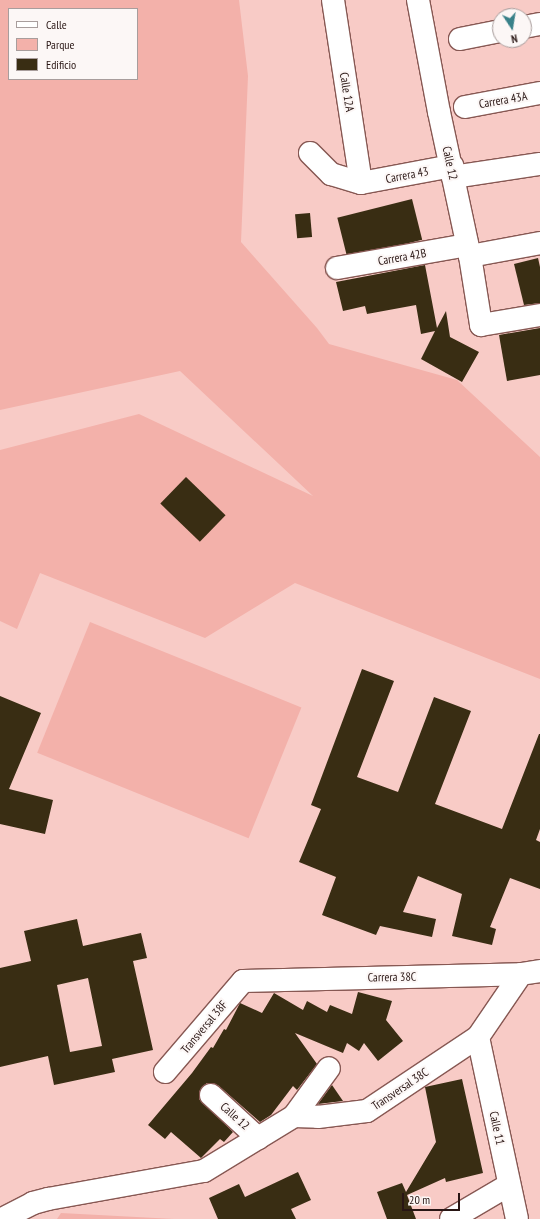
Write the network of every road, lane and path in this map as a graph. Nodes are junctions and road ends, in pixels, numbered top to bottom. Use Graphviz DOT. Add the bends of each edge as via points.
graph roads {
  1 [pos="333,0"];
  2 [pos="418,0"];
  3 [pos="492,33"];
  4 [pos="460,39"];
  5 [pos="540,93"];
  6 [pos="465,107"];
  7 [pos="310,153"];
  8 [pos="540,164"];
  9 [pos="452,172"];
  10 [pos="361,183"];
  11 [pos="540,243"];
  12 [pos="469,250"];
  13 [pos="337,268"];
  14 [pos="540,315"];
  15 [pos="531,973"];
  16 [pos="243,981"];
  17 [pos="478,1037"];
  18 [pos="329,1068"];
  19 [pos="165,1072"];
  20 [pos="211,1095"];
  21 [pos="294,1116"];
  22 [pos="258,1138"];
  23 [pos="509,1185"];
  24 [pos="2,1219"];
  25 [pos="451,1219"];
  26 [pos="517,1219"];
  1 -- 10 [label="street, Calle 12A"];
  2 -- 9 [label="street, Calle 12"];
  3 -- 4 [label="street"];
  5 -- 6 [label="street, Carrera 43A"];
  7 -- 10 [label="street" via="331,174"];
  8 -- 9 [label="street, Carrera 43"];
  9 -- 10 [label="street, Carrera 43"];
  9 -- 12 [label="street, Calle 12"];
  11 -- 12 [label="street, Carrera 42B"];
  12 -- 13 [label="street, Carrera 42B"];
  12 -- 14 [label="street, Calle 12" via="481,326"];
  15 -- 16 [label="street, Carrera 38C"];
  15 -- 17 [label="street, Transversal 38C"];
  16 -- 19 [label="street, Transversal 38F"];
  17 -- 21 [label="street, Transversal 38C" via="367,1111 318,1117"];
  17 -- 23 [label="street, Calle 11"];
  18 -- 21 [label="street"];
  20 -- 22 [label="street, Calle 12"];
  21 -- 22 [label="street"];
  22 -- 24 [label="street" via="204,1171 48,1199 33,1203"];
  23 -- 25 [label="street"];
  23 -- 26 [label="street, Calle 11"];
}
